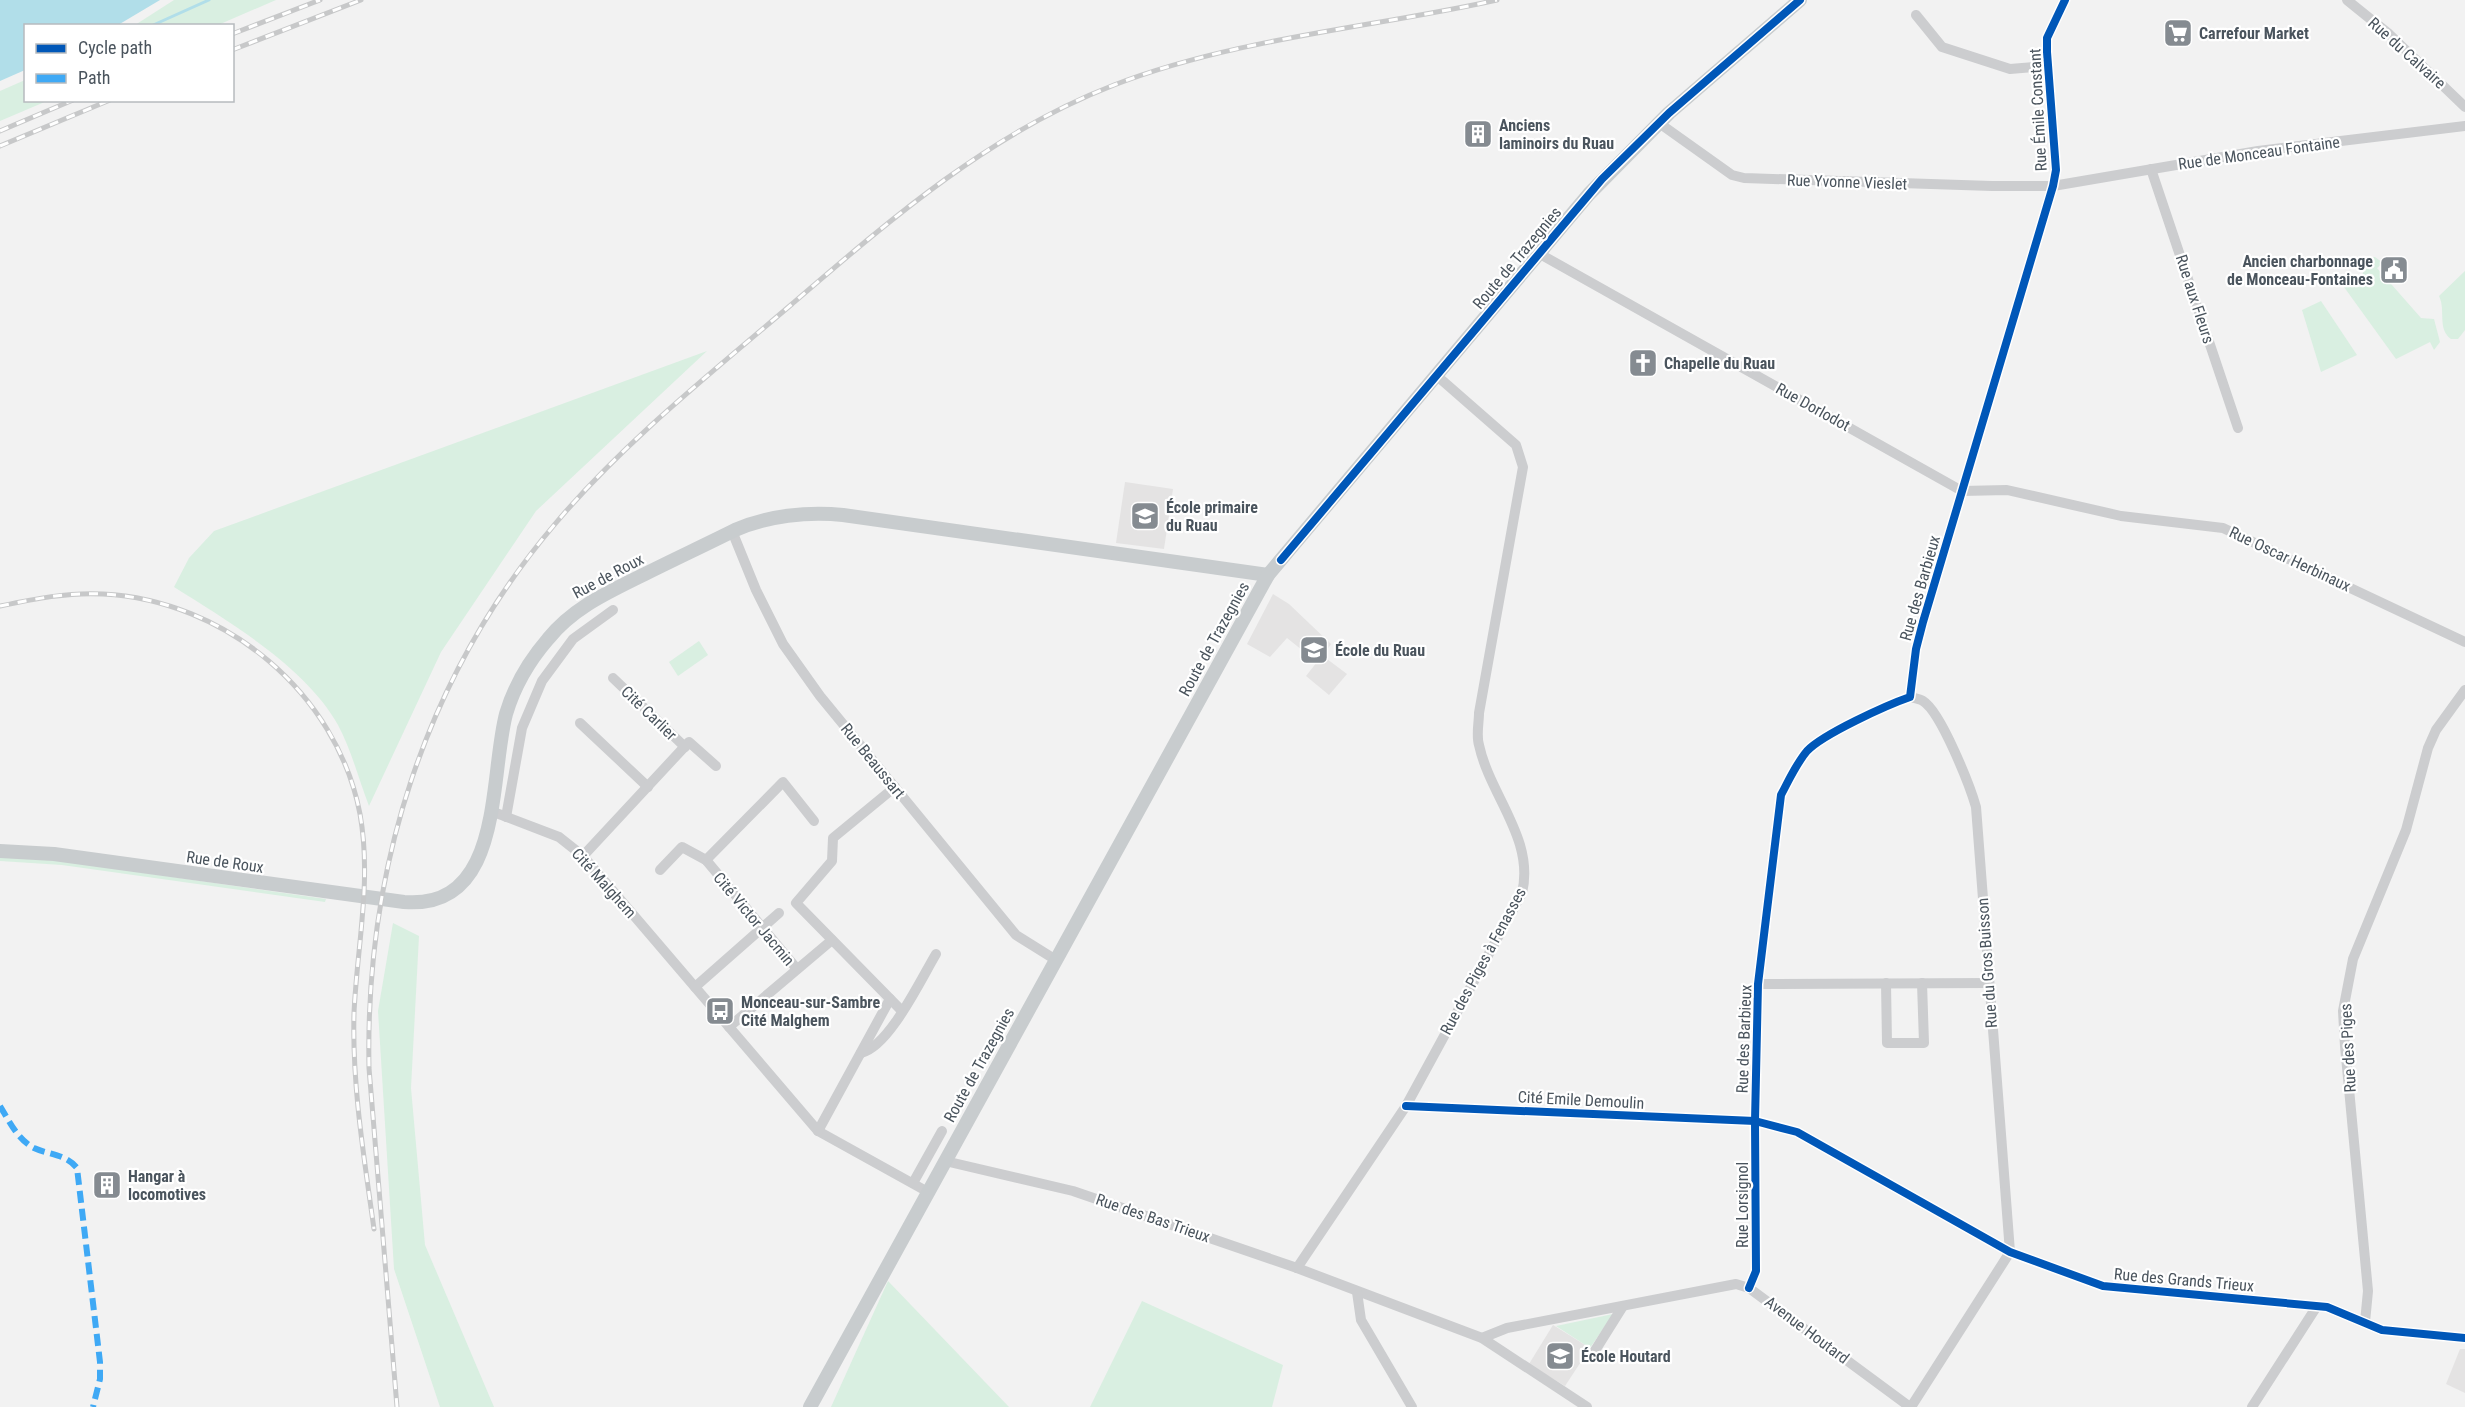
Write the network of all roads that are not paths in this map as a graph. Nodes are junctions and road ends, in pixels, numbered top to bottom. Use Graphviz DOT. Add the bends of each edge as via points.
graph roads {
  1 [pos="1800,0"];
  2 [pos="2065,0"];
  3 [pos="2347,0"];
  4 [pos="1916,15"];
  5 [pos="2048,66"];
  6 [pos="2465,106"];
  7 [pos="1659,123"];
  8 [pos="2465,126"];
  9 [pos="2151,169"];
  10 [pos="2053,186"];
  11 [pos="1538,253"];
  12 [pos="1436,375"];
  13 [pos="2238,428"];
  14 [pos="1962,491"];
  15 [pos="732,531"];
  16 [pos="1268,575"];
  17 [pos="613,610"];
  18 [pos="2465,642"];
  19 [pos="613,678"];
  20 [pos="2465,690"];
  21 [pos="1910,697"];
  22 [pos="580,723"];
  23 [pos="685,747"];
  24 [pos="716,766"];
  25 [pos="648,787"];
  26 [pos="895,787"];
  27 [pos="491,811"];
  28 [pos="506,817"];
  29 [pos="814,821"];
  30 [pos="0,851"];
  31 [pos="583,856"];
  32 [pos="705,860"];
  33 [pos="660,870"];
  34 [pos="779,913"];
  35 [pos="762,928"];
  36 [pos="832,940"];
  37 [pos="936,954"];
  38 [pos="1056,960"];
  39 [pos="797,969"];
  40 [pos="1886,983"];
  41 [pos="1923,983"];
  42 [pos="1989,983"];
  43 [pos="1758,984"];
  44 [pos="695,987"];
  45 [pos="890,999"];
  46 [pos="902,1011"];
  47 [pos="729,1027"];
  48 [pos="861,1053"];
  49 [pos="1406,1106"];
  50 [pos="1755,1121"];
  51 [pos="818,1131"];
  52 [pos="942,1131"];
  53 [pos="945,1161"];
  54 [pos="914,1183"];
  55 [pos="928,1192"];
  56 [pos="2010,1252"];
  57 [pos="1297,1268"];
  58 [pos="1749,1288"];
  59 [pos="1357,1292"];
  60 [pos="1623,1306"];
  61 [pos="2317,1306"];
  62 [pos="2365,1322"];
  63 [pos="1482,1338"];
  64 [pos="2465,1338"];
  65 [pos="1591,1358"];
  66 [pos="810,1407"];
  67 [pos="1412,1407"];
  68 [pos="1587,1407"];
  69 [pos="1911,1407"];
  70 [pos="2252,1407"];
  1 -- 7 [label="main road, Route de Trazegnies"];
  2 -- 5 [label="street, Rue Émile Constant" via="2048,38"];
  3 -- 6 [label="street, Rue du Calvaire"];
  4 -- 5 [label="street, Rue Émile Constant" via="1942,47 2010,69"];
  5 -- 10 [label="street, Rue Émile Constant" via="2056,170"];
  7 -- 10 [label="street, Rue Yvonne Vieslet" via="1732,175 1744,178"];
  7 -- 11 [label="main road, Route de Trazegnies" via="1599,183"];
  8 -- 9 [label="street, Rue de Monceau Fontaine" via="2258,151"];
  9 -- 10 [label="street, Rue de Monceau Fontaine"];
  9 -- 13 [label="street, Rue aux Fleurs"];
  10 -- 14 [label="street, Rue des Barbieux"];
  11 -- 12 [label="main road, Route de Trazegnies"];
  11 -- 14 [label="street, Rue Dorlodot"];
  12 -- 16 [label="main road, Route de Trazegnies"];
  12 -- 49 [label="street, Rue des Piges à Fenasses" via="1516,445 1523,466 1479,713 1478,744 1523,850 1527,873 1522,893"];
  14 -- 18 [label="street, Rue Oscar Herbinaux" via="2007,490 2121,516 2223,528"];
  14 -- 21 [label="street, Rue des Barbieux" via="1918,640"];
  15 -- 16 [label="main road, Rue de Roux" via="765,520 839,514"];
  15 -- 26 [label="street, Rue Beaussart" via="783,644"];
  15 -- 27 [label="main road, Rue de Roux" via="593,600 546,640 510,703"];
  16 -- 38 [label="main road, Route de Trazegnies"];
  17 -- 28 [label="street, Rue de Roux" via="573,639 542,681 522,728"];
  19 -- 23 [label="street, Cité Carlier"];
  20 -- 62 [label="street, Rue des Piges" via="2428,747 2406,830 2353,959 2347,983 2343,1011 2368,1291"];
  21 -- 42 [label="street, Rue du Gros Buisson" via="1924,701 1933,712 1968,780 1976,807"];
  21 -- 43 [label="street, Rue des Barbieux" via="1823,737 1792,772 1778,810"];
  22 -- 25 [label="street"];
  23 -- 24 [label="street, Cité Carlier" via="689,742"];
  23 -- 25 [label="street, Cité Carlier"];
  25 -- 31 [label="street, Cité Carlier"];
  26 -- 36 [label="street" via="833,838 832,861 796,903"];
  26 -- 38 [label="street, Rue Beaussart" via="1016,935"];
  27 -- 28 [label="street, Cité Malghem"];
  27 -- 30 [label="main road, Rue de Roux" via="483,851 470,874 446,894 422,902 42,853"];
  28 -- 31 [label="street, Cité Malghem" via="559,837"];
  29 -- 32 [label="street, Cité Victor Jacmin" via="783,782"];
  31 -- 44 [label="street, Cité Malghem"];
  32 -- 33 [label="street, Cité Victor Jacmin" via="682,847"];
  32 -- 35 [label="street, Cité Victor Jacmin"];
  34 -- 35 [label="street"];
  35 -- 39 [label="street, Cité Victor Jacmin"];
  35 -- 44 [label="street"];
  36 -- 39 [label="street, Cité Victor Jacmin"];
  36 -- 45 [label="street"];
  37 -- 46 [label="street"];
  38 -- 53 [label="main road, Route de Trazegnies"];
  39 -- 47 [label="street"];
  40 -- 41 [label="street"];
  40 -- 41 [label="street" via="1887,1043 1924,1043"];
  40 -- 43 [label="street"];
  41 -- 42 [label="street"];
  42 -- 56 [label="street, Rue du Gros Buisson"];
  43 -- 50 [label="street, Rue des Barbieux"];
  44 -- 47 [label="street, Cité Malghem"];
  45 -- 46 [label="street"];
  45 -- 48 [label="street"];
  46 -- 48 [label="street" via="872,1050"];
  47 -- 51 [label="street, Cité Malghem"];
  48 -- 51 [label="street"];
  49 -- 50 [label="street, Cité Emile Demoulin"];
  49 -- 57 [label="street, Rue des Piges à Fenasses"];
  50 -- 56 [label="street, Rue des Grands Trieux" via="1797,1132"];
  50 -- 58 [label="street, Rue Lorsignol" via="1756,1271"];
  51 -- 54 [label="street, Cité Malghem"];
  52 -- 54 [label="street"];
  53 -- 55 [label="main road, Route de Trazegnies"];
  53 -- 57 [label="street, Rue des Bas Trieux" via="1072,1191"];
  54 -- 55 [label="street, Cité Malghem"];
  55 -- 66 [label="main road, Route de Trazegnies"];
  56 -- 61 [label="street, Rue des Grands Trieux" via="2103,1286"];
  56 -- 69 [label="street"];
  57 -- 59 [label="street, Rue des Bas Trieux"];
  58 -- 60 [label="street, Avenue Houtard" via="1736,1284"];
  58 -- 69 [label="street, Avenue Houtard"];
  59 -- 63 [label="street, Rue des Bas Trieux"];
  59 -- 67 [label="street" via="1361,1320"];
  60 -- 63 [label="street, Avenue Houtard" via="1507,1328"];
  60 -- 65 [label="street"];
  61 -- 62 [label="street, Rue des Grands Trieux"];
  61 -- 70 [label="street"];
  62 -- 64 [label="street, Rue des Grands Trieux" via="2382,1330"];
  63 -- 68 [label="street, Rue des Bas Trieux"];
}
